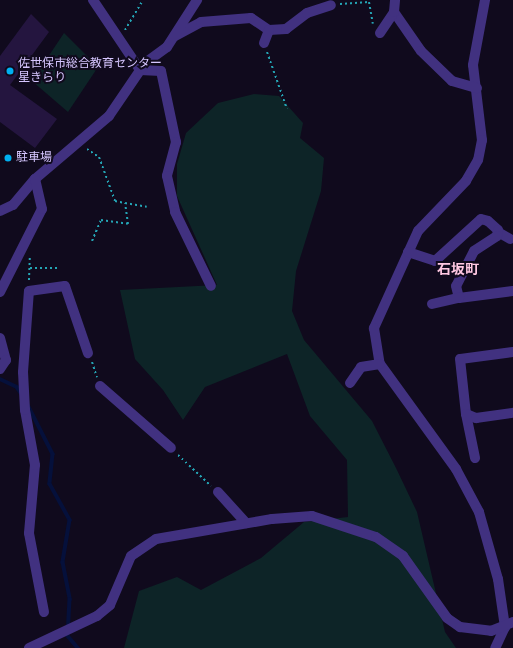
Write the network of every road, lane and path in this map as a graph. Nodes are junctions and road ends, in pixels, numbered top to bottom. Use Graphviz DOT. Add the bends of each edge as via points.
graph roads {
  1 [pos="93,0"];
  2 [pos="144,0"];
  3 [pos="197,0"];
  4 [pos="395,0"];
  5 [pos="485,0"];
  6 [pos="331,5"];
  7 [pos="394,12"];
  8 [pos="269,30"];
  9 [pos="380,34"];
  10 [pos="129,37"];
  11 [pos="173,37"];
  12 [pos="264,43"];
  13 [pos="140,70"];
  14 [pos="477,88"];
  15 [pos="287,109"];
  16 [pos="80,143"];
  17 [pos="35,180"];
  18 [pos="125,203"];
  19 [pos="129,204"];
  20 [pos="147,207"];
  21 [pos="0,211"];
  22 [pos="498,232"];
  23 [pos="510,239"];
  24 [pos="92,241"];
  25 [pos="408,252"];
  26 [pos="60,268"];
  27 [pos="211,286"];
  28 [pos="29,290"];
  29 [pos="513,291"];
  30 [pos="0,292"];
  31 [pos="459,298"];
  32 [pos="432,304"];
  33 [pos="0,338"];
  34 [pos="513,352"];
  35 [pos="88,353"];
  36 [pos="380,364"];
  37 [pos="0,369"];
  38 [pos="350,383"];
  39 [pos="100,386"];
  40 [pos="513,413"];
  41 [pos="466,414"];
  42 [pos="171,448"];
  43 [pos="475,458"];
  44 [pos="218,492"];
  45 [pos="246,523"];
  46 [pos="44,612"];
  47 [pos="509,624"];
  48 [pos="29,648"];
  49 [pos="495,648"];
  1 -- 13 [label="street"];
  2 -- 10 [label="path" via="125,31"];
  3 -- 11 [label="street"];
  4 -- 7 [label="street"];
  5 -- 14 [label="street" via="474,65"];
  6 -- 8 [label="street" via="307,13 286,29"];
  6 -- 9 [label="path" via="369,2 374,26"];
  7 -- 9 [label="street"];
  7 -- 14 [label="street" via="421,52 452,81"];
  8 -- 11 [label="street" via="251,18 215,20 201,22"];
  8 -- 12 [label="street"];
  11 -- 13 [label="street"];
  12 -- 15 [label="path"];
  13 -- 16 [label="street" via="109,116"];
  13 -- 27 [label="street" via="161,71 176,142 167,176 175,212 203,264"];
  14 -- 25 [label="street" via="482,140 478,160 466,181 418,231"];
  16 -- 17 [label="street"];
  16 -- 18 [label="path" via="99,157 115,201"];
  17 -- 21 [label="street" via="12,205"];
  17 -- 30 [label="street" via="42,209"];
  18 -- 19 [label="path"];
  18 -- 20 [label="path"];
  18 -- 24 [label="path" via="128,224 101,220"];
  22 -- 23 [label="street"];
  22 -- 25 [label="street" via="488,221 481,219 435,261"];
  22 -- 31 [label="street" via="474,251 456,286"];
  25 -- 36 [label="street" via="374,328"];
  26 -- 28 [label="path" via="30,268"];
  28 -- 35 [label="street" via="65,286"];
  28 -- 46 [label="street" via="24,387 25,410 35,465 29,533"];
  29 -- 31 [label="street"];
  31 -- 32 [label="street"];
  33 -- 37 [label="street" via="6,360"];
  34 -- 41 [label="street" via="460,359"];
  35 -- 39 [label="path"];
  36 -- 38 [label="street" via="361,367"];
  36 -- 47 [label="street" via="456,469 479,512"];
  39 -- 42 [label="street"];
  40 -- 41 [label="street" via="476,418"];
  41 -- 43 [label="street"];
  42 -- 44 [label="path"];
  44 -- 45 [label="street"];
  45 -- 47 [label="street" via="312,516 370,534 403,556 447,618 460,627 478,631"];
  45 -- 48 [label="street" via="156,539 131,556 110,605 97,616"];
  47 -- 49 [label="street"];
}
